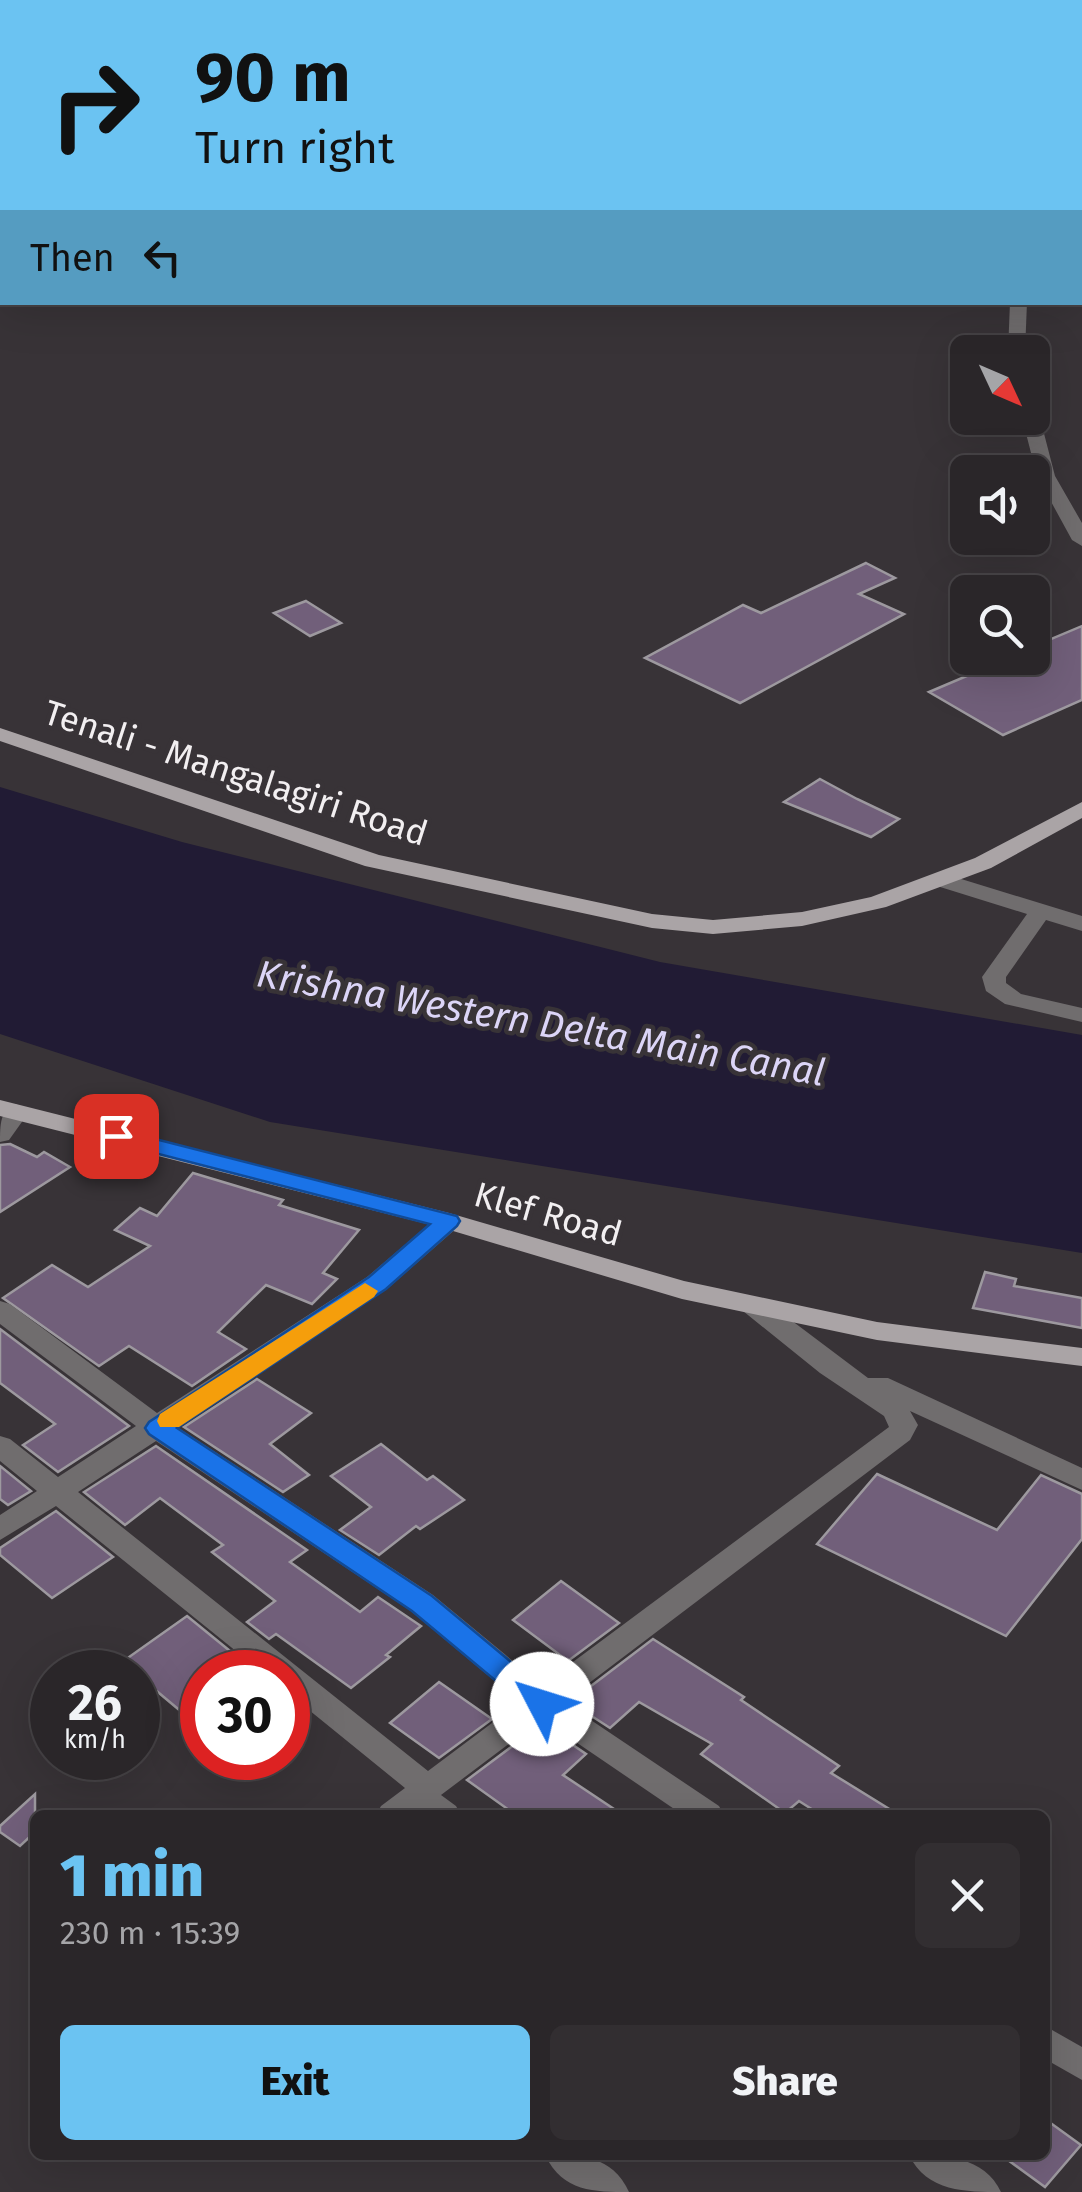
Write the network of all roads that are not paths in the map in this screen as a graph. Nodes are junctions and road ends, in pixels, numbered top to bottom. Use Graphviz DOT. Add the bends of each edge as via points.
graph roads {
  1 [pos="1019,305"];
  2 [pos="1018,335"];
  3 [pos="1035,435"];
  4 [pos="1082,540"];
  5 [pos="0,734"];
  6 [pos="1082,809"];
  7 [pos="944,881"];
  8 [pos="1042,911"];
  9 [pos="1082,924"];
  10 [pos="1082,1015"];
  11 [pos="5,1118"];
  12 [pos="448,1221"];
  13 [pos="753,1305"];
  14 [pos="0,1310"];
  15 [pos="1082,1357"];
  16 [pos="819,1358"];
  17 [pos="158,1428"];
  18 [pos="0,1446"];
  19 [pos="1082,1480"];
  20 [pos="57,1492"];
  21 [pos="0,1528"];
  22 [pos="255,1650"];
  23 [pos="310,1698"];
  24 [pos="542,1704"];
  25 [pos="421,1803"];
  26 [pos="701,1810"];
  27 [pos="1050,2043"];
  28 [pos="1082,2065"];
  29 [pos="569,2160"];
  30 [pos="934,2160"];
  31 [pos="611,2192"];
  32 [pos="983,2192"];
  1 -- 2 [label="street"];
  3 -- 4 [label="street" via="1046,476"];
  5 -- 7 [label="main road, Tenali - Mangalagiri Road" via="373,860 652,922 712,926 802,919"];
  6 -- 7 [label="main road, Tenali - Mangalagiri Road"];
  7 -- 8 [label="street"];
  8 -- 9 [label="street"];
  8 -- 10 [label="street" via="994,986 1013,999"];
  11 -- 12 [label="main road, Klef Road"];
  12 -- 13 [label="main road, Klef Road"];
  12 -- 17 [label="street" via="378,1283"];
  13 -- 15 [label="main road, Klef Road" via="876,1331"];
  13 -- 16 [label="street"];
  14 -- 17 [label="street"];
  16 -- 19 [label="street"];
  16 -- 24 [label="street" via="894,1409 904,1425 900,1433"];
  17 -- 20 [label="street"];
  17 -- 24 [label="street" via="422,1604"];
  18 -- 20 [label="street"];
  20 -- 21 [label="street"];
  20 -- 22 [label="street"];
  23 -- 25 [label="street"];
  24 -- 25 [label="street"];
  24 -- 26 [label="street"];
  27 -- 28 [label="street"];
  29 -- 31 [label="street"];
  30 -- 32 [label="street"];
}
